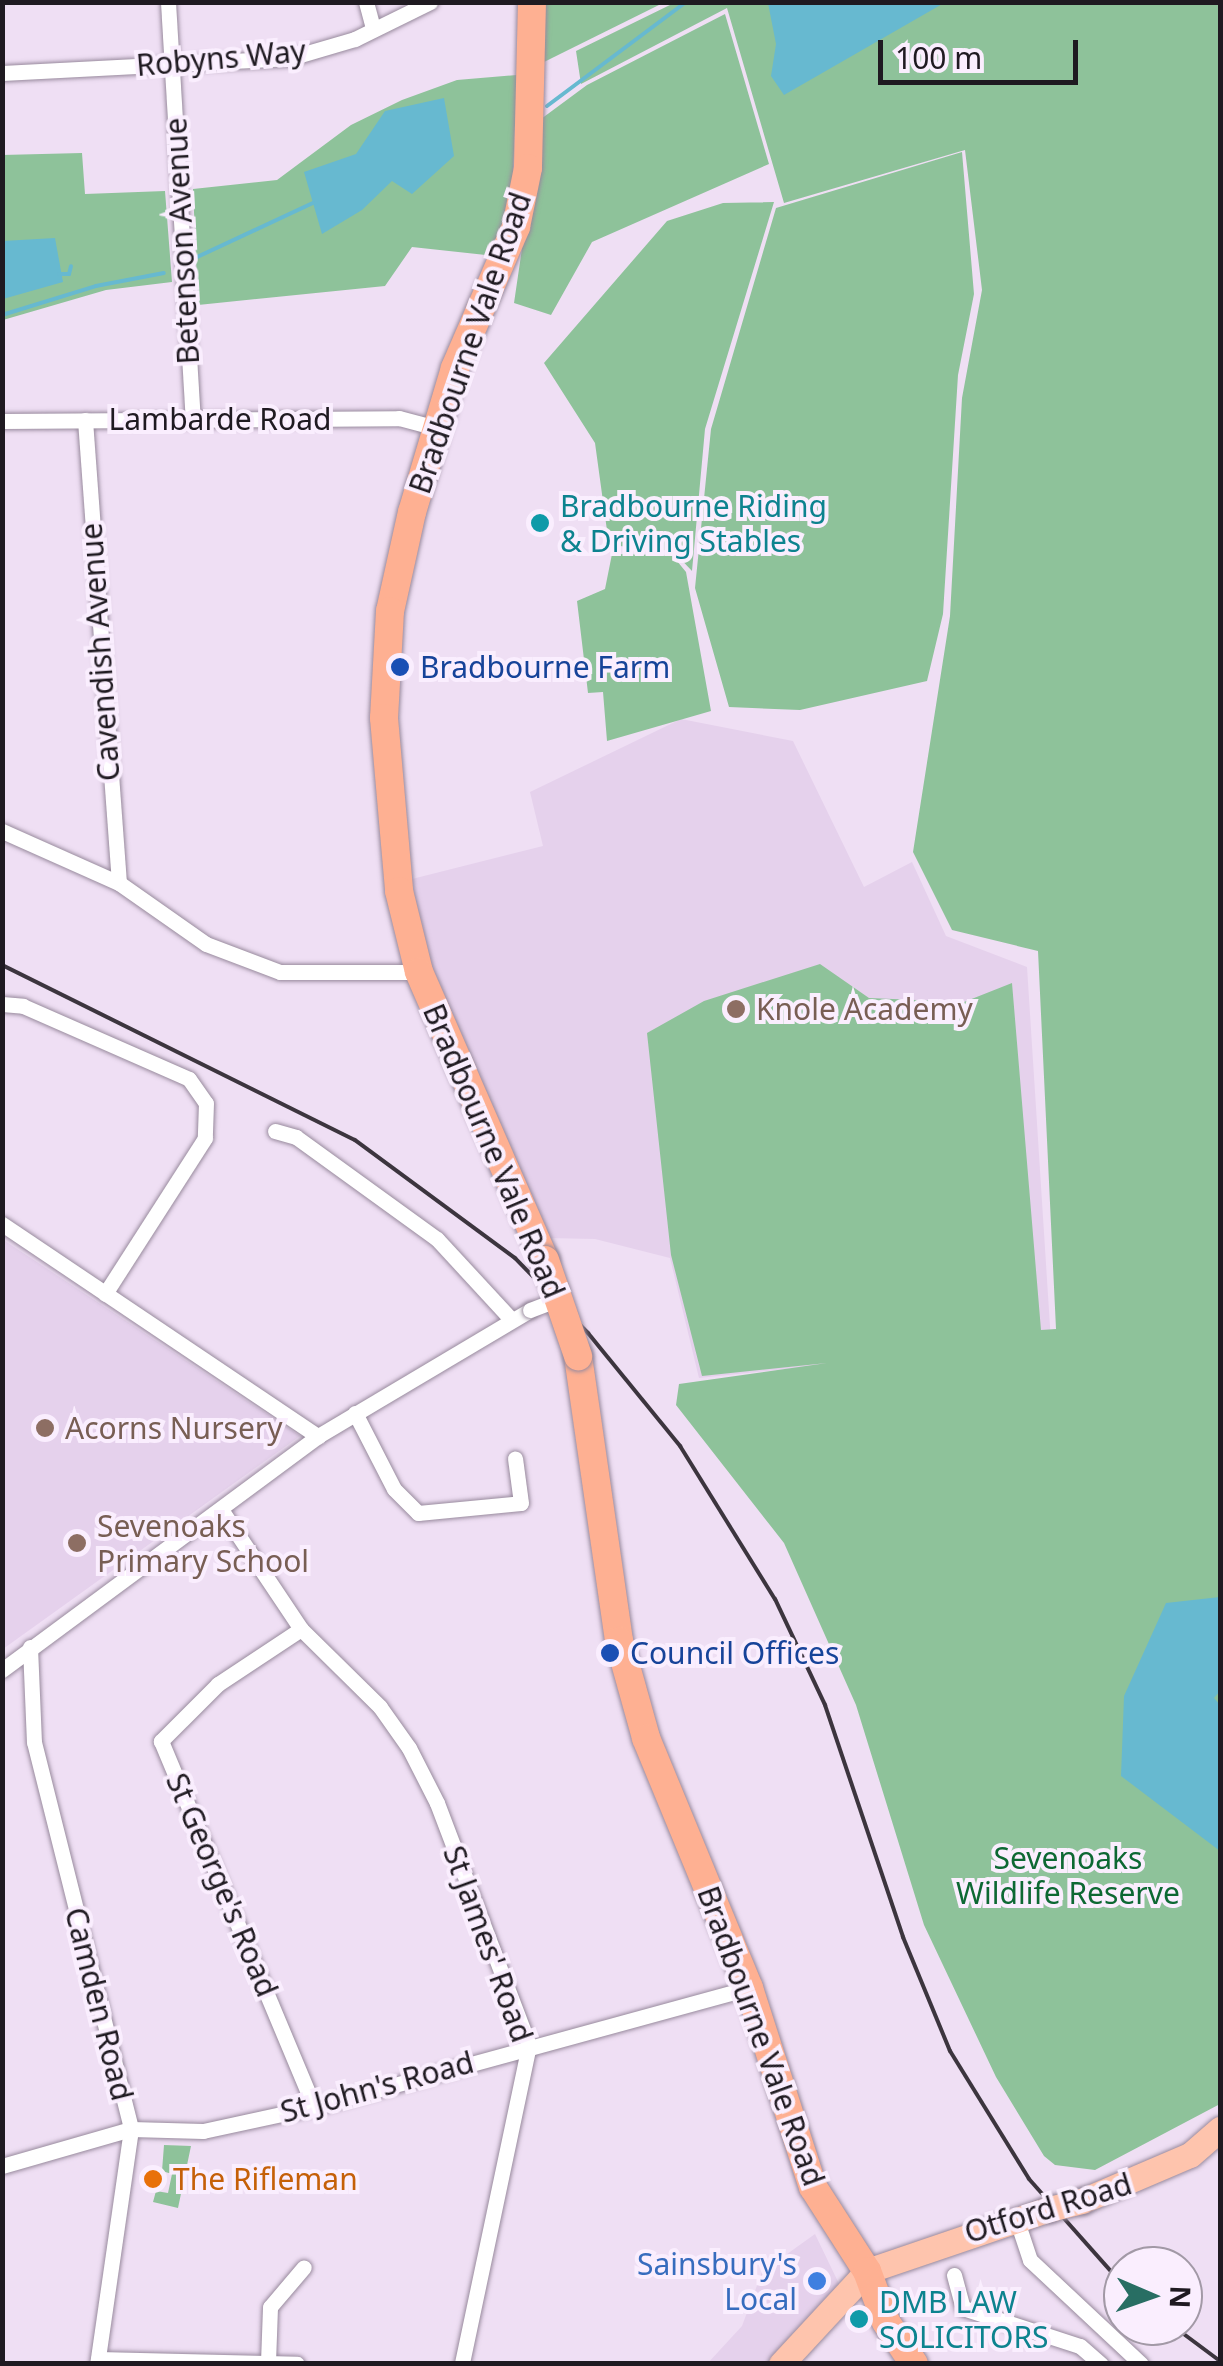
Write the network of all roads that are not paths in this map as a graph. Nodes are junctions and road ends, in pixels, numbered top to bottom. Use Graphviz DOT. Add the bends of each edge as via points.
graph roads {
  1 [pos="168,2"];
  2 [pos="366,2"];
  3 [pos="430,2"];
  4 [pos="532,2"];
  5 [pos="373,29"];
  6 [pos="171,65"];
  7 [pos="2,73"];
  8 [pos="84,420"];
  9 [pos="193,420"];
  10 [pos="2,421"];
  11 [pos="436,428"];
  12 [pos="2,831"];
  13 [pos="119,883"];
  14 [pos="419,972"];
  15 [pos="2,1004"];
  16 [pos="274,1132"];
  17 [pos="2,1224"];
  18 [pos="105,1294"];
  19 [pos="558,1299"];
  20 [pos="510,1318"];
  21 [pos="355,1414"];
  22 [pos="318,1436"];
  23 [pos="515,1458"];
  24 [pos="222,1510"];
  25 [pos="301,1629"];
  26 [pos="30,1647"];
  27 [pos="2,1670"];
  28 [pos="749,1988"];
  29 [pos="529,2045"];
  30 [pos="314,2108"];
  31 [pos="130,2129"];
  32 [pos="1220,2129"];
  33 [pos="2,2166"];
  34 [pos="1016,2218"];
  35 [pos="304,2266"];
  36 [pos="867,2272"];
  37 [pos="954,2276"];
  38 [pos="97,2361"];
  39 [pos="268,2362"];
  40 [pos="297,2364"];
  41 [pos="462,2364"];
  42 [pos="781,2364"];
  43 [pos="914,2364"];
  44 [pos="1101,2364"];
  45 [pos="1140,2364"];
  1 -- 6 [label="street, Betenson Avenue"];
  2 -- 5 [label="street"];
  3 -- 5 [label="street, Robyns Way"];
  4 -- 11 [label="highway, Bradbourne Vale Road" via="530,151 516,227"];
  5 -- 6 [label="street, Robyns Way" via="290,58"];
  6 -- 7 [label="street, Robyns Way"];
  6 -- 9 [label="street, Betenson Avenue"];
  8 -- 9 [label="street, Lambarde Road"];
  8 -- 10 [label="street, Lambarde Road"];
  8 -- 13 [label="street, Cavendish Avenue"];
  9 -- 11 [label="street, Lambarde Road" via="399,418"];
  11 -- 14 [label="highway, Bradbourne Vale Road" via="390,610 384,718 399,891"];
  12 -- 13 [label="street"];
  13 -- 14 [label="street" via="206,944 280,972"];
  14 -- 19 [label="highway, Bradbourne Vale Road, bridge"];
  15 -- 18 [label="street" via="23,1006 189,1079 206,1103 205,1138"];
  16 -- 20 [label="street" via="296,1138 437,1240"];
  17 -- 18 [label="street"];
  18 -- 22 [label="street"];
  19 -- 20 [label="street, bridge"];
  19 -- 28 [label="highway, Bradbourne Vale Road, bridge" via="578,1356 619,1640 662,1781"];
  20 -- 21 [label="street"];
  21 -- 22 [label="street"];
  21 -- 23 [label="street" via="394,1489 418,1513 522,1503"];
  22 -- 24 [label="street"];
  24 -- 25 [label="street"];
  24 -- 26 [label="street"];
  25 -- 29 [label="street, St James' Road" via="410,1748"];
  25 -- 30 [label="street, St George's Road" via="218,1684 161,1742"];
  26 -- 27 [label="street"];
  26 -- 31 [label="street, Camden Road" via="34,1742"];
  28 -- 29 [label="street, St John's Road"];
  28 -- 36 [label="highway, Bradbourne Vale Road" via="813,2187"];
  29 -- 30 [label="street, St John's Road"];
  29 -- 41 [label="street, St James' Road"];
  30 -- 31 [label="street, St John's Road" via="204,2131"];
  31 -- 33 [label="street, St John's Road"];
  31 -- 38 [label="street, Camden Road"];
  32 -- 34 [label="main road, Otford Road, bridge" via="1190,2155 1082,2201"];
  34 -- 36 [label="main road, Otford Road"];
  34 -- 45 [label="street" via="1039,2270"];
  35 -- 39 [label="street" via="270,2308"];
  36 -- 42 [label="main road"];
  36 -- 43 [label="highway, Bradbourne Vale Road" via="886,2322"];
  37 -- 44 [label="street" via="964,2308 1080,2346"];
  38 -- 39 [label="street"];
  39 -- 40 [label="street"];
}
